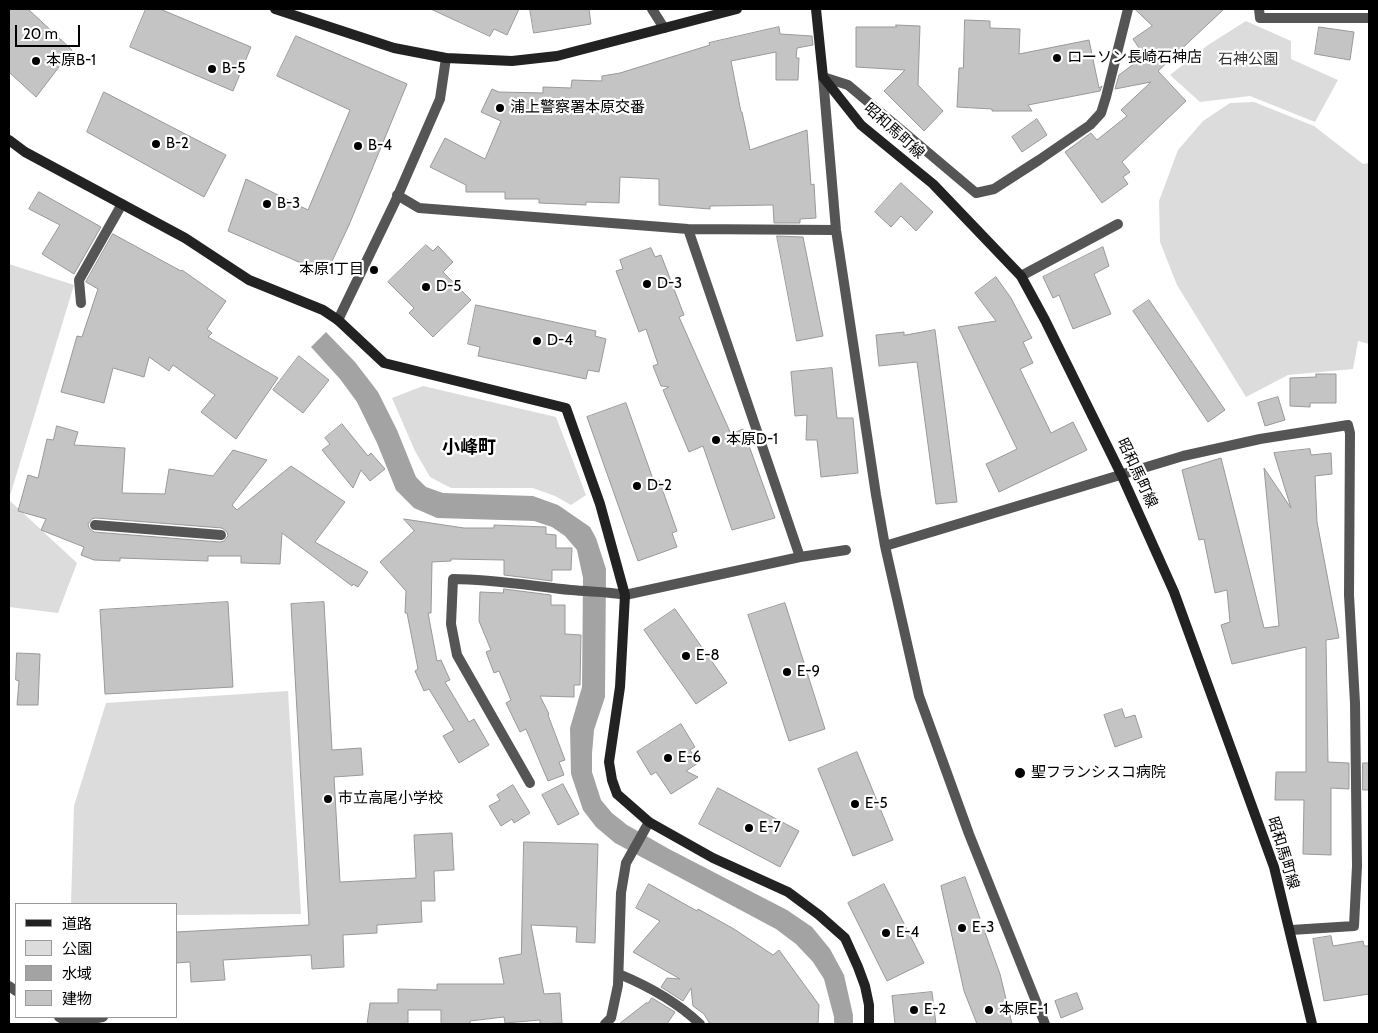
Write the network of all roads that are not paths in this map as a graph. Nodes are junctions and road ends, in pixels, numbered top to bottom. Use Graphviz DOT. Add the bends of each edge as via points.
graph roads {
  1 [pos="275,9"];
  2 [pos="652,9"];
  3 [pos="737,9"];
  4 [pos="816,9"];
  5 [pos="1128,9"];
  6 [pos="1259,9"];
  7 [pos="1369,18"];
  8 [pos="664,28"];
  9 [pos="446,58"];
  10 [pos="824,77"];
  11 [pos="9,140"];
  12 [pos="397,196"];
  13 [pos="122,204"];
  14 [pos="1118,224"];
  15 [pos="688,229"];
  16 [pos="836,230"];
  17 [pos="1021,276"];
  18 [pos="81,303"];
  19 [pos="338,320"];
  20 [pos="1122,474"];
  21 [pos="95,525"];
  22 [pos="221,536"];
  23 [pos="885,546"];
  24 [pos="846,550"];
  25 [pos="800,558"];
  26 [pos="625,595"];
  27 [pos="530,783"];
  28 [pos="648,825"];
  29 [pos="1291,930"];
  30 [pos="619,974"];
  31 [pos="98,1018"];
  32 [pos="70,1024"];
  33 [pos="605,1024"];
  34 [pos="700,1024"];
  35 [pos="869,1024"];
  36 [pos="1045,1024"];
  37 [pos="1312,1024"];
  1 -- 9 [label="street" via="394,48"];
  2 -- 8 [label="street"];
  3 -- 8 [label="street"];
  4 -- 10 [label="street"];
  5 -- 10 [label="street" via="1101,113 1090,125 994,189 976,193 848,85"];
  6 -- 7 [label="street" via="1260,18"];
  8 -- 9 [label="street" via="557,56 512,61"];
  9 -- 12 [label="street" via="440,99"];
  10 -- 16 [label="street"];
  10 -- 17 [label="street, 昭和馬町線" via="861,125 933,184"];
  11 -- 13 [label="street" via="25,152"];
  12 -- 15 [label="street" via="419,208"];
  12 -- 19 [label="street"];
  13 -- 18 [label="street" via="79,280"];
  13 -- 19 [label="street" via="185,238 249,280 323,310"];
  14 -- 17 [label="street"];
  15 -- 16 [label="street"];
  15 -- 25 [label="street"];
  16 -- 23 [label="street"];
  17 -- 20 [label="street, 昭和馬町線"];
  19 -- 26 [label="street" via="384,363 566,408 600,504"];
  20 -- 23 [label="street"];
  20 -- 29 [label="street, 昭和馬町線" via="1174,592 1274,867"];
  20 -- 29 [label="street" via="1183,456 1348,424 1357,866 1354,926"];
  21 -- 22 [label="street"];
  23 -- 36 [label="street" via="919,696 968,834"];
  24 -- 25 [label="street"];
  25 -- 26 [label="street"];
  26 -- 27 [label="street" via="453,579 451,624 457,655"];
  26 -- 28 [label="street" via="620,687 609,762 617,794"];
  28 -- 30 [label="street" via="626,863"];
  28 -- 35 [label="street" via="788,892 845,938 865,986"];
  29 -- 37 [label="street, 昭和馬町線"];
  30 -- 33 [label="street" via="611,1018"];
  30 -- 34 [label="street" via="645,985"];
  31 -- 32 [label="street"];
}
